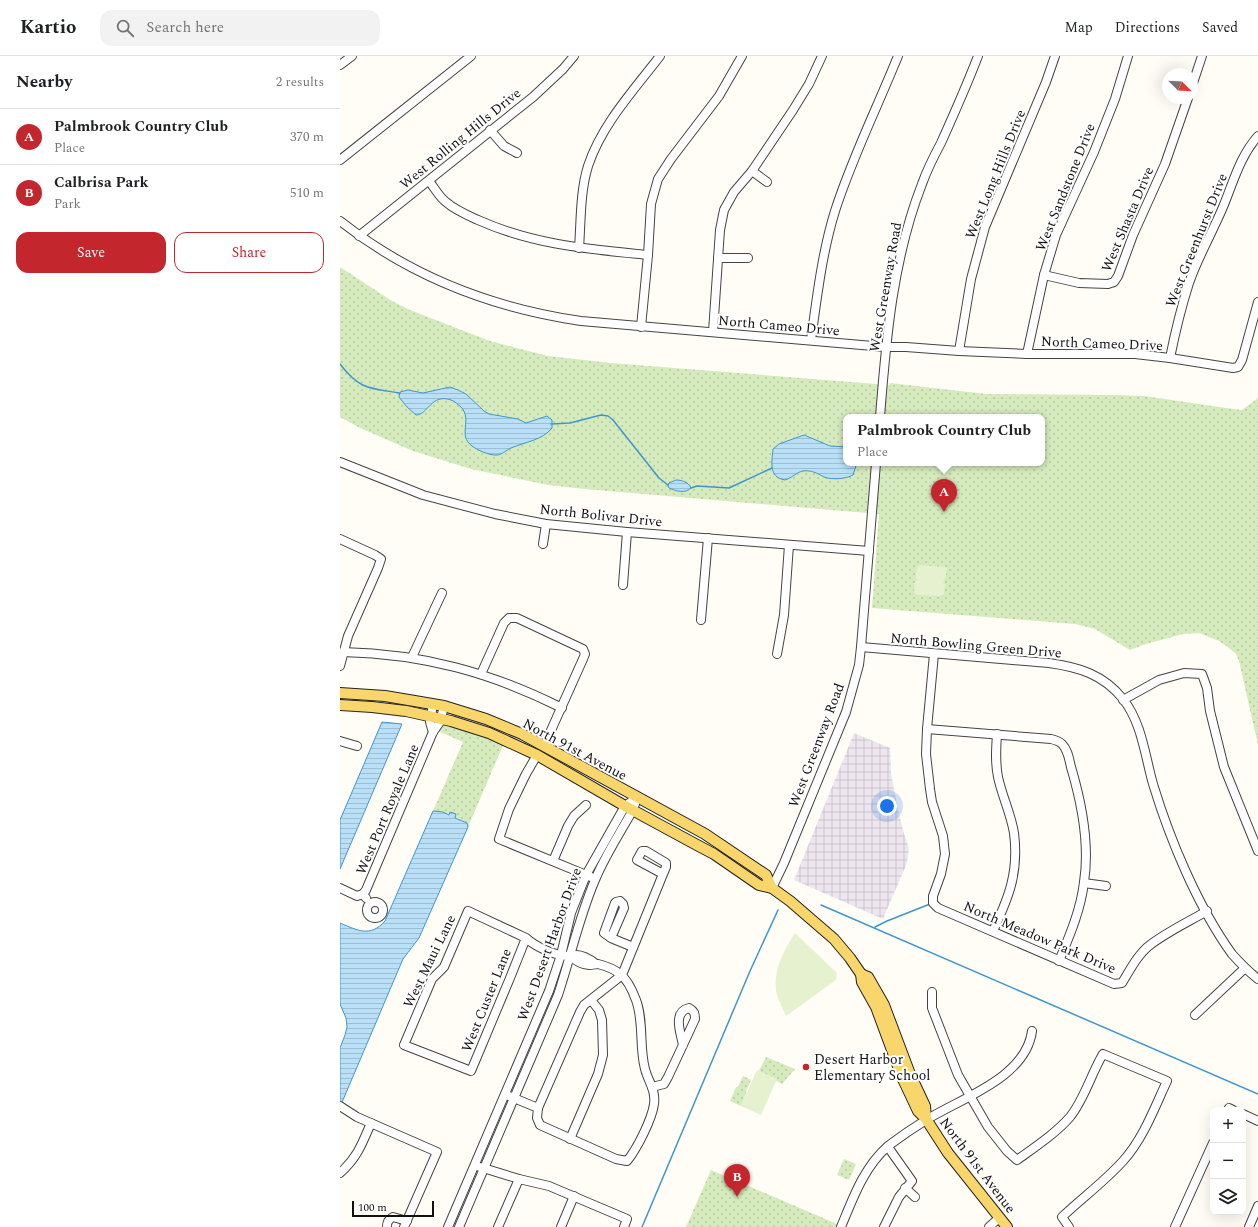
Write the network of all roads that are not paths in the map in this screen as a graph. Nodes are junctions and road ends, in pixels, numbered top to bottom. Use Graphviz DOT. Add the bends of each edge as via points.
graph roads {
  1 [pos="352,56"];
  2 [pos="471,56"];
  3 [pos="574,56"];
  4 [pos="660,56"];
  5 [pos="742,56"];
  6 [pos="822,56"];
  7 [pos="898,56"];
  8 [pos="978,56"];
  9 [pos="1055,56"];
  10 [pos="1128,56"];
  11 [pos="1202,56"];
  12 [pos="340,66"];
  13 [pos="1198,68"];
  14 [pos="1186,104"];
  15 [pos="490,130"];
  16 [pos="1258,136"];
  17 [pos="517,153"];
  18 [pos="340,160"];
  19 [pos="752,171"];
  20 [pos="429,181"];
  21 [pos="767,182"];
  22 [pos="340,221"];
  23 [pos="359,236"];
  24 [pos="579,248"];
  25 [pos="648,255"];
  26 [pos="718,258"];
  27 [pos="748,258"];
  28 [pos="1044,275"];
  29 [pos="1258,302"];
  30 [pos="641,327"];
  31 [pos="713,332"];
  32 [pos="811,340"];
  33 [pos="885,347"];
  34 [pos="959,351"];
  35 [pos="1027,354"];
  36 [pos="1170,358"];
  37 [pos="880,414"];
  38 [pos="340,462"];
  39 [pos="876,466"];
  40 [pos="546,524"];
  41 [pos="627,532"];
  42 [pos="708,538"];
  43 [pos="340,539"];
  44 [pos="543,544"];
  45 [pos="789,544"];
  46 [pos="869,551"];
  47 [pos="623,585"];
  48 [pos="442,593"];
  49 [pos="702,620"];
  50 [pos="861,647"];
  51 [pos="343,652"];
  52 [pos="778,654"];
  53 [pos="934,654"];
  54 [pos="412,657"];
  55 [pos="340,666"];
  56 [pos="481,674"];
  57 [pos="340,693"];
  58 [pos="1123,700"];
  59 [pos="340,705"];
  60 [pos="438,705"];
  61 [pos="562,708"];
  62 [pos="436,717"];
  63 [pos="927,729"];
  64 [pos="997,734"];
  65 [pos="340,741"];
  66 [pos="357,746"];
  67 [pos="544,746"];
  68 [pos="537,756"];
  69 [pos="636,798"];
  70 [pos="586,805"];
  71 [pos="629,808"];
  72 [pos="1258,851"];
  73 [pos="553,861"];
  74 [pos="663,874"];
  75 [pos="586,875"];
  76 [pos="595,878"];
  77 [pos="1084,882"];
  78 [pos="1106,886"];
  79 [pos="340,888"];
  80 [pos="772,888"];
  81 [pos="363,894"];
  82 [pos="370,904"];
  83 [pos="1206,911"];
  84 [pos="993,931"];
  85 [pos="526,938"];
  86 [pos="612,938"];
  87 [pos="633,947"];
  88 [pos="561,955"];
  89 [pos="571,956"];
  90 [pos="1059,961"];
  91 [pos="1244,968"];
  92 [pos="622,975"];
  93 [pos="1258,979"];
  94 [pos="932,992"];
  95 [pos="591,1000"];
  96 [pos="1195,1015"];
  97 [pos="1032,1031"];
  98 [pos="684,1045"];
  99 [pos="471,1071"];
  100 [pos="652,1087"];
  101 [pos="505,1094"];
  102 [pos="969,1097"];
  103 [pos="514,1098"];
  104 [pos="341,1106"];
  105 [pos="538,1108"];
  106 [pos="1246,1115"];
  107 [pos="926,1119"];
  108 [pos="1258,1121"];
  109 [pos="371,1123"];
  110 [pos="570,1139"];
  111 [pos="888,1147"];
  112 [pos="1210,1150"];
  113 [pos="475,1165"];
  114 [pos="484,1168"];
  115 [pos="340,1173"];
  116 [pos="519,1179"];
  117 [pos="905,1188"];
  118 [pos="574,1196"];
  119 [pos="915,1197"];
  120 [pos="1258,1206"];
  121 [pos="999,1218"];
  122 [pos="626,1223"];
  123 [pos="405,1224"];
  124 [pos="386,1227"];
  125 [pos="448,1227"];
  126 [pos="459,1227"];
  127 [pos="498,1227"];
  128 [pos="561,1227"];
  129 [pos="841,1227"];
  130 [pos="884,1227"];
  131 [pos="989,1227"];
  132 [pos="1007,1227"];
  133 [pos="1069,1227"];
  134 [pos="1175,1227"];
  135 [pos="1249,1227"];
  1 -- 12 [label="street"];
  2 -- 18 [label="street"];
  3 -- 15 [label="street, West Rolling Hills Drive" via="532,97"];
  4 -- 24 [label="street" via="610,122 597,144 583,190"];
  5 -- 25 [label="street" via="719,96 658,179 651,204"];
  6 -- 19 [label="street" via="805,90"];
  7 -- 32 [label="street" via="853,161 835,212 820,276"];
  8 -- 33 [label="street, West Greenway Road" via="922,184 906,231"];
  9 -- 34 [label="street, West Long Hills Drive" via="985,227 971,279"];
  10 -- 28 [label="street, West Sandstone Drive" via="1115,99 1056,235"];
  11 -- 13 [label="street"];
  14 -- 28 [label="street, West Shasta Drive" via="1165,164 1114,282 1079,283"];
  15 -- 17 [label="street" via="504,146"];
  15 -- 20 [label="street, West Rolling Hills Drive"];
  16 -- 36 [label="street, West Greenhurst Drive" via="1242,158 1190,282 1178,319"];
  19 -- 21 [label="street"];
  19 -- 26 [label="street" via="734,192 724,210"];
  20 -- 23 [label="street, West Rolling Hills Drive"];
  20 -- 24 [label="street" via="446,202 491,226 528,238"];
  22 -- 23 [label="street, North Cameo Drive"];
  23 -- 30 [label="street, North Cameo Drive" via="412,268 481,299 552,317"];
  24 -- 25 [label="street"];
  25 -- 30 [label="street"];
  26 -- 27 [label="street"];
  26 -- 31 [label="street"];
  28 -- 35 [label="street, West Sandstone Drive"];
  29 -- 36 [label="street, North Cameo Drive" via="1238,367"];
  30 -- 31 [label="street, North Cameo Drive"];
  31 -- 32 [label="street, North Cameo Drive"];
  32 -- 33 [label="street, North Cameo Drive"];
  33 -- 34 [label="street, North Cameo Drive"];
  33 -- 37 [label="street, West Greenway Road"];
  34 -- 35 [label="street, North Cameo Drive"];
  35 -- 36 [label="street, North Cameo Drive" via="1128,354"];
  38 -- 40 [label="street, North Bolivar Drive" via="423,495"];
  39 -- 46 [label="street, West Greenway Road"];
  40 -- 41 [label="street, North Bolivar Drive"];
  40 -- 44 [label="street"];
  41 -- 42 [label="street, North Bolivar Drive"];
  41 -- 47 [label="street"];
  42 -- 45 [label="street, North Bolivar Drive"];
  42 -- 49 [label="street"];
  43 -- 51 [label="street" via="381,559"];
  45 -- 46 [label="street, North Bolivar Drive"];
  45 -- 52 [label="street" via="784,615"];
  46 -- 50 [label="street, West Greenway Road"];
  48 -- 54 [label="street"];
  50 -- 53 [label="street, North Bowling Green Drive"];
  50 -- 80 [label="street, West Greenway Road" via="859,665 846,712"];
  51 -- 54 [label="street"];
  51 -- 55 [label="street"];
  53 -- 58 [label="street, North Bowling Green Drive" via="1072,666 1098,678"];
  53 -- 63 [label="street"];
  54 -- 56 [label="street"];
  56 -- 61 [label="street"];
  56 -- 61 [label="street" via="504,623 510,618 517,618 579,646 584,652 584,659"];
  57 -- 60 [label="main road, North 91st Avenue" via="385,696"];
  58 -- 72 [label="street" via="1159,680 1184,673 1202,674 1224,767"];
  58 -- 83 [label="street, North Bowling Green Drive" via="1137,724 1168,827"];
  59 -- 62 [label="main road, North 91st Avenue" via="392,709"];
  60 -- 62 [label="street, West Port Royale Lane"];
  60 -- 67 [label="main road, North 91st Avenue" via="486,719"];
  61 -- 67 [label="street"];
  62 -- 68 [label="main road, North 91st Avenue" via="489,733"];
  62 -- 81 [label="street, West Port Royale Lane" via="430,722 433,732"];
  63 -- 64 [label="street"];
  63 -- 84 [label="street, North Meadow Park Drive" via="926,754 930,789 943,836 944,854 933,903 938,908"];
  64 -- 77 [label="street" via="1052,739 1062,743 1067,751 1084,821"];
  64 -- 84 [label="street" via="998,778 1014,832 1014,874 1006,902"];
  65 -- 66 [label="street"];
  67 -- 69 [label="main road, North 91st Avenue"];
  68 -- 71 [label="main road, North 91st Avenue"];
  68 -- 73 [label="street" via="526,774 499,839"];
  69 -- 71 [label="street, West Desert Harbor Drive"];
  69 -- 80 [label="main road, North 91st Avenue" via="720,844 766,875"];
  70 -- 73 [label="street" via="568,826"];
  71 -- 75 [label="street, West Desert Harbor Drive"];
  71 -- 76 [label="street, West Desert Harbor Drive"];
  71 -- 80 [label="main road, North 91st Avenue" via="713,854 760,885"];
  73 -- 75 [label="street"];
  74 -- 74 [label="street" via="638,860 642,851 666,863"];
  74 -- 87 [label="street"];
  75 -- 76 [label="street"];
  75 -- 88 [label="street, West Desert Harbor Drive" via="571,913"];
  76 -- 89 [label="street, West Desert Harbor Drive" via="581,916"];
  77 -- 78 [label="street"];
  77 -- 90 [label="street" via="1080,905"];
  79 -- 81 [label="street" via="357,896"];
  80 -- 107 [label="main road, North 91st Avenue" via="834,939 861,974 868,977 884,1005 889,1028 925,1106"];
  81 -- 82 [label="street"];
  83 -- 90 [label="street, North Meadow Park Drive" via="1149,946 1122,983 1114,984"];
  83 -- 91 [label="street, North Bowling Green Drive"];
  84 -- 90 [label="street, North Meadow Park Drive"];
  85 -- 88 [label="street" via="531,943"];
  85 -- 99 [label="street, West Custer Lane"];
  85 -- 99 [label="street, West Maui Lane" via="468,912 444,967 432,979 404,1044"];
  86 -- 87 [label="street"];
  87 -- 92 [label="street"];
  88 -- 89 [label="street"];
  88 -- 101 [label="street, West Desert Harbor Drive" via="549,991"];
  89 -- 92 [label="street" via="590,959"];
  89 -- 103 [label="street, West Desert Harbor Drive" via="558,995"];
  91 -- 93 [label="street, North Bowling Green Drive"];
  91 -- 96 [label="street"];
  92 -- 95 [label="street"];
  92 -- 100 [label="street" via="637,1000 645,1070"];
  94 -- 102 [label="street" via="932,1008 955,1069"];
  95 -- 105 [label="street" via="580,1012"];
  95 -- 110 [label="street" via="599,1010 602,1020 603,1054 598,1074"];
  97 -- 102 [label="street" via="1028,1045 1012,1067"];
  98 -- 100 [label="street" via="664,1084"];
  100 -- 110 [label="street" via="652,1114 634,1153 627,1161 616,1160"];
  101 -- 103 [label="street"];
  101 -- 113 [label="street, West Desert Harbor Drive"];
  102 -- 107 [label="street"];
  102 -- 133 [label="street" via="988,1127 1017,1160 1048,1138 1070,1116 1103,1054 1167,1082 1142,1135 1124,1160 1062,1217"];
  103 -- 105 [label="street"];
  103 -- 114 [label="street, West Desert Harbor Drive"];
  104 -- 109 [label="street"];
  105 -- 110 [label="street" via="537,1118 540,1125"];
  106 -- 108 [label="street"];
  107 -- 111 [label="street"];
  107 -- 121 [label="main road, North 91st Avenue" via="948,1153"];
  109 -- 115 [label="street" via="358,1152"];
  109 -- 123 [label="street" via="437,1152"];
  111 -- 117 [label="street" via="912,1181"];
  111 -- 129 [label="street" via="866,1172"];
  112 -- 134 [label="street"];
  113 -- 114 [label="street"];
  113 -- 125 [label="street, West Desert Harbor Drive"];
  114 -- 116 [label="street"];
  114 -- 126 [label="street, West Desert Harbor Drive"];
  116 -- 118 [label="street" via="549,1186"];
  116 -- 127 [label="street"];
  117 -- 119 [label="street"];
  117 -- 130 [label="street"];
  118 -- 122 [label="street"];
  118 -- 128 [label="street"];
  120 -- 135 [label="street"];
  121 -- 131 [label="street"];
  121 -- 132 [label="main road, North 91st Avenue"];
  123 -- 124 [label="street" via="393,1217 389,1219"];
}
